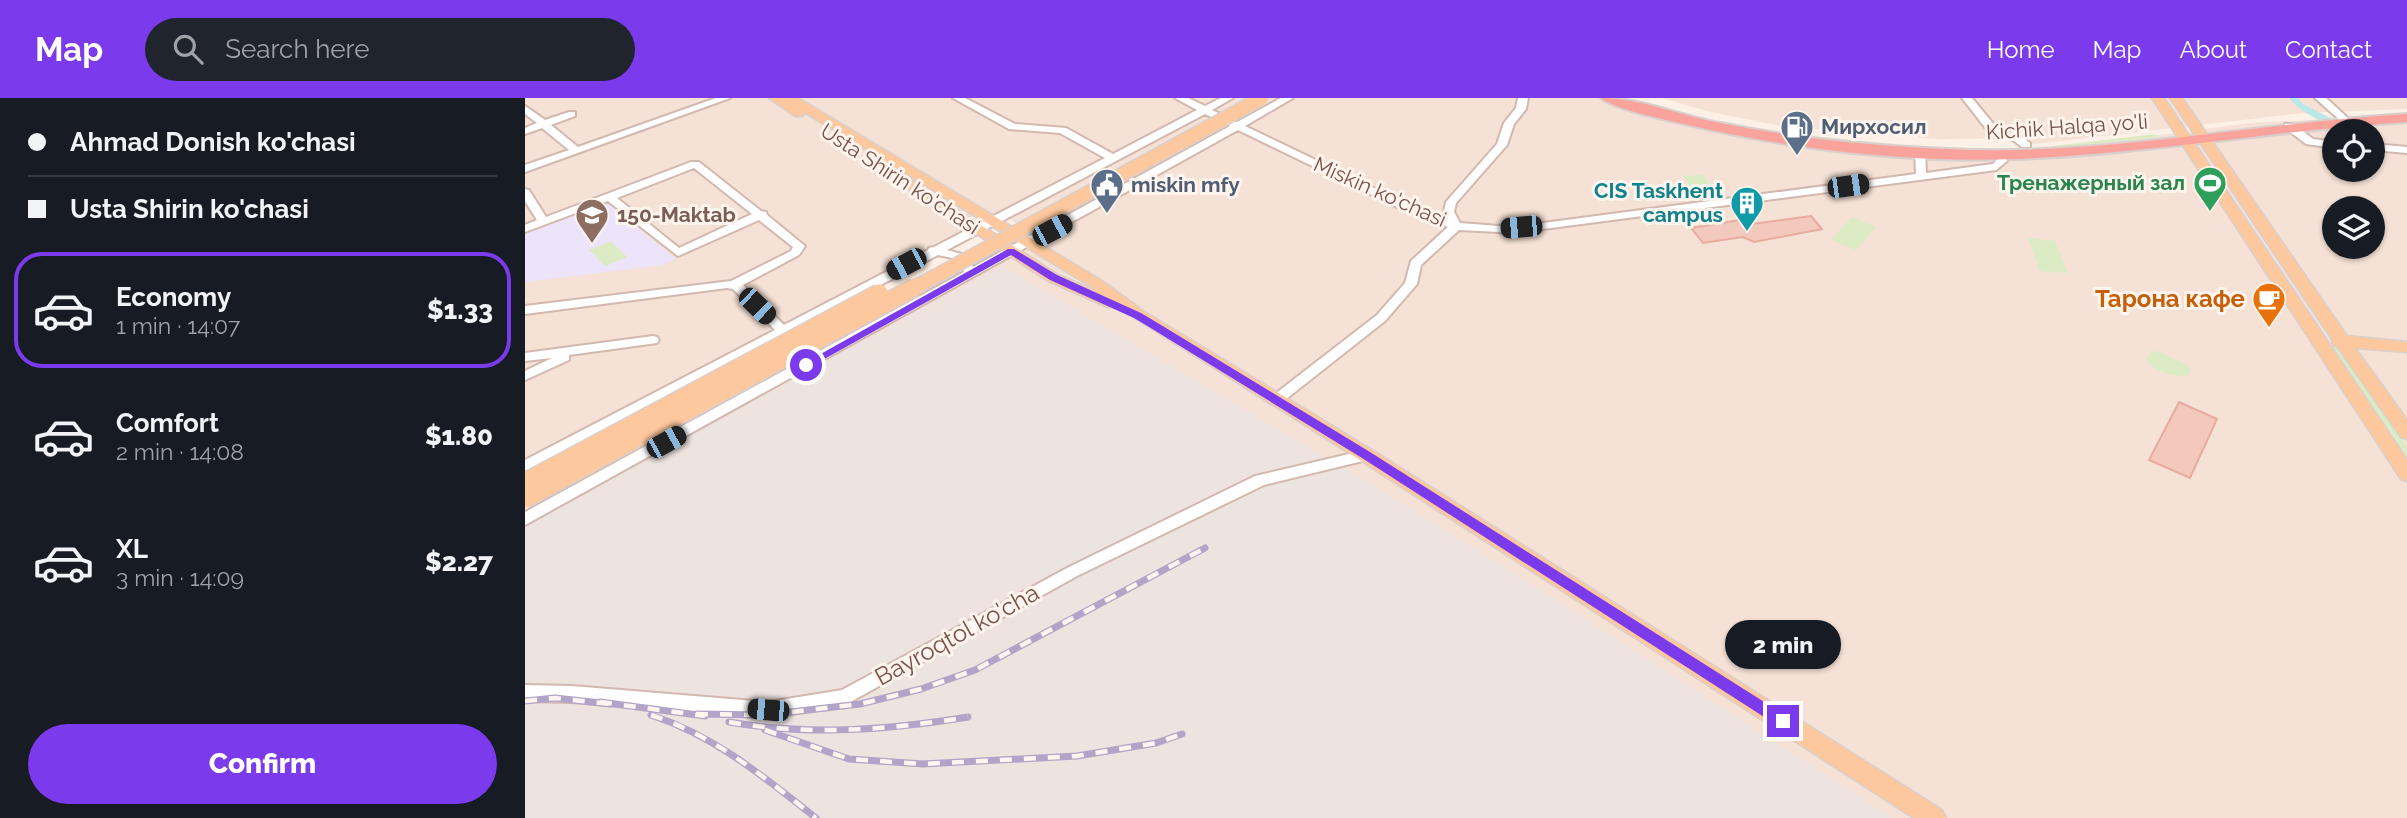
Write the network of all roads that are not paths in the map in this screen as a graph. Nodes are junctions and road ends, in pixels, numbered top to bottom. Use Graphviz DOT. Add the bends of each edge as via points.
graph roads {
  1 [pos="725,98"];
  2 [pos="775,98"];
  3 [pos="790,98"];
  4 [pos="958,98"];
  5 [pos="1180,98"];
  6 [pos="1228,98"];
  7 [pos="1243,98"];
  8 [pos="1262,98"];
  9 [pos="1288,98"];
  10 [pos="1523,98"];
  11 [pos="1608,98"];
  12 [pos="1639,98"];
  13 [pos="1967,98"];
  14 [pos="2158,98"];
  15 [pos="2176,98"];
  16 [pos="2320,98"];
  17 [pos="525,109"];
  18 [pos="2407,109"];
  19 [pos="1205,110"];
  20 [pos="2331,111"];
  21 [pos="572,114"];
  22 [pos="2407,118"];
  23 [pos="2342,119"];
  24 [pos="2385,119"];
  25 [pos="2322,123"];
  26 [pos="544,124"];
  27 [pos="1238,126"];
  28 [pos="2289,126"];
  29 [pos="525,131"];
  30 [pos="2199,131"];
  31 [pos="2181,133"];
  32 [pos="2322,143"];
  33 [pos="2026,145"];
  34 [pos="2385,148"];
  35 [pos="2407,150"];
  36 [pos="577,151"];
  37 [pos="1920,152"];
  38 [pos="2000,155"];
  39 [pos="1115,159"];
  40 [pos="525,169"];
  41 [pos="1921,177"];
  42 [pos="1059,184"];
  43 [pos="525,192"];
  44 [pos="609,197"];
  45 [pos="1098,205"];
  46 [pos="762,214"];
  47 [pos="992,219"];
  48 [pos="544,222"];
  49 [pos="1456,226"];
  50 [pos="525,229"];
  51 [pos="974,229"];
  52 [pos="1028,242"];
  53 [pos="933,250"];
  54 [pos="1011,251"];
  55 [pos="970,274"];
  56 [pos="733,285"];
  57 [pos="525,310"];
  58 [pos="1138,315"];
  59 [pos="782,330"];
  60 [pos="2315,337"];
  61 [pos="2342,339"];
  62 [pos="2407,339"];
  63 [pos="653,340"];
  64 [pos="2407,347"];
  65 [pos="575,352"];
  66 [pos="525,357"];
  67 [pos="525,376"];
  68 [pos="1276,400"];
  69 [pos="2407,433"];
  70 [pos="1366,455"];
  71 [pos="525,466"];
  72 [pos="2407,474"];
  73 [pos="525,482"];
  74 [pos="525,499"];
  75 [pos="525,519"];
  76 [pos="525,693"];
  77 [pos="1934,818"];
  1 -- 36 [label="street"];
  2 -- 51 [label="main road, Usta Shirin ko'chasi"];
  3 -- 47 [label="main road, Usta Shirin ko'chasi"];
  4 -- 39 [label="street" via="1013,127 1062,130"];
  5 -- 19 [label="street, Miskin ko'chasi"];
  6 -- 19 [label="street"];
  7 -- 73 [label="main road, bridge"];
  8 -- 74 [label="main road, bridge"];
  9 -- 27 [label="street"];
  10 -- 49 [label="street" via="1502,145 1451,202 1448,212"];
  11 -- 37 [label="highway, Kichik Halqa yo'li" via="1756,135"];
  12 -- 33 [label="highway, Kichik Halqa yo'li" via="1721,120 1813,135"];
  13 -- 33 [label="street" via="1991,128"];
  14 -- 31 [label="main road"];
  15 -- 30 [label="main road"];
  16 -- 20 [label="street"];
  17 -- 26 [label="street"];
  18 -- 20 [label="highway, Kichik Halqa yo'li"];
  19 -- 27 [label="street, Miskin ko'chasi"];
  19 -- 39 [label="street"];
  20 -- 23 [label="street"];
  20 -- 30 [label="highway, Kichik Halqa yo'li"];
  21 -- 26 [label="street"];
  22 -- 24 [label="highway, Kichik Halqa yo'li"];
  25 -- 28 [label="highway, Kichik Halqa yo'li"];
  26 -- 29 [label="street"];
  26 -- 36 [label="street"];
  27 -- 45 [label="street"];
  27 -- 49 [label="street, Miskin ko'chasi" via="1407,208"];
  28 -- 30 [label="highway, Kichik Halqa yo'li"];
  28 -- 32 [label="street" via="2310,142"];
  30 -- 31 [label="highway, Kichik Halqa yo'li"];
  30 -- 61 [label="main road"];
  31 -- 33 [label="highway, Kichik Halqa yo'li"];
  31 -- 38 [label="highway, Kichik Halqa yo'li" via="2059,153"];
  31 -- 60 [label="main road"];
  34 -- 35 [label="street"];
  36 -- 40 [label="street"];
  37 -- 38 [label="highway, Kichik Halqa yo'li"];
  37 -- 41 [label="street"];
  38 -- 41 [label="street, Miskin ko'chasi" via="2002,161 1996,167"];
  39 -- 42 [label="street"];
  41 -- 49 [label="street, Miskin ko'chasi" via="1543,226"];
  42 -- 45 [label="street" via="1087,191"];
  42 -- 47 [label="street"];
  43 -- 48 [label="street"];
  44 -- 46 [label="street" via="695,164"];
  44 -- 46 [label="street" via="678,253"];
  44 -- 48 [label="street"];
  45 -- 52 [label="street"];
  46 -- 56 [label="street" via="799,250"];
  47 -- 51 [label="street"];
  47 -- 52 [label="main road, Usta Shirin ko'chasi"];
  48 -- 50 [label="street"];
  49 -- 68 [label="street" via="1415,264 1411,284 1381,318"];
  51 -- 53 [label="street"];
  51 -- 54 [label="main road, Usta Shirin ko'chasi"];
  52 -- 54 [label="street"];
  52 -- 58 [label="main road, Usta Shirin ko'chasi"];
  53 -- 55 [label="street" via="961,257"];
  53 -- 59 [label="street"];
  54 -- 55 [label="street"];
  54 -- 58 [label="main road, Usta Shirin ko'chasi" via="1053,278"];
  55 -- 75 [label="street"];
  56 -- 57 [label="street"];
  56 -- 59 [label="street"];
  58 -- 68 [label="main road, Usta Shirin ko'chasi"];
  59 -- 71 [label="street"];
  60 -- 61 [label="main road"];
  60 -- 72 [label="main road"];
  61 -- 62 [label="main road"];
  61 -- 64 [label="main road"];
  61 -- 69 [label="main road"];
  63 -- 65 [label="street"];
  65 -- 66 [label="street"];
  65 -- 67 [label="street"];
  68 -- 70 [label="main road, Usta Shirin ko'chasi"];
  70 -- 76 [label="street, Bayroqtol ko'cha" via="1260,480 1072,572 845,697 768,710"];
  70 -- 77 [label="main road, Usta Shirin ko'chasi"];
}
